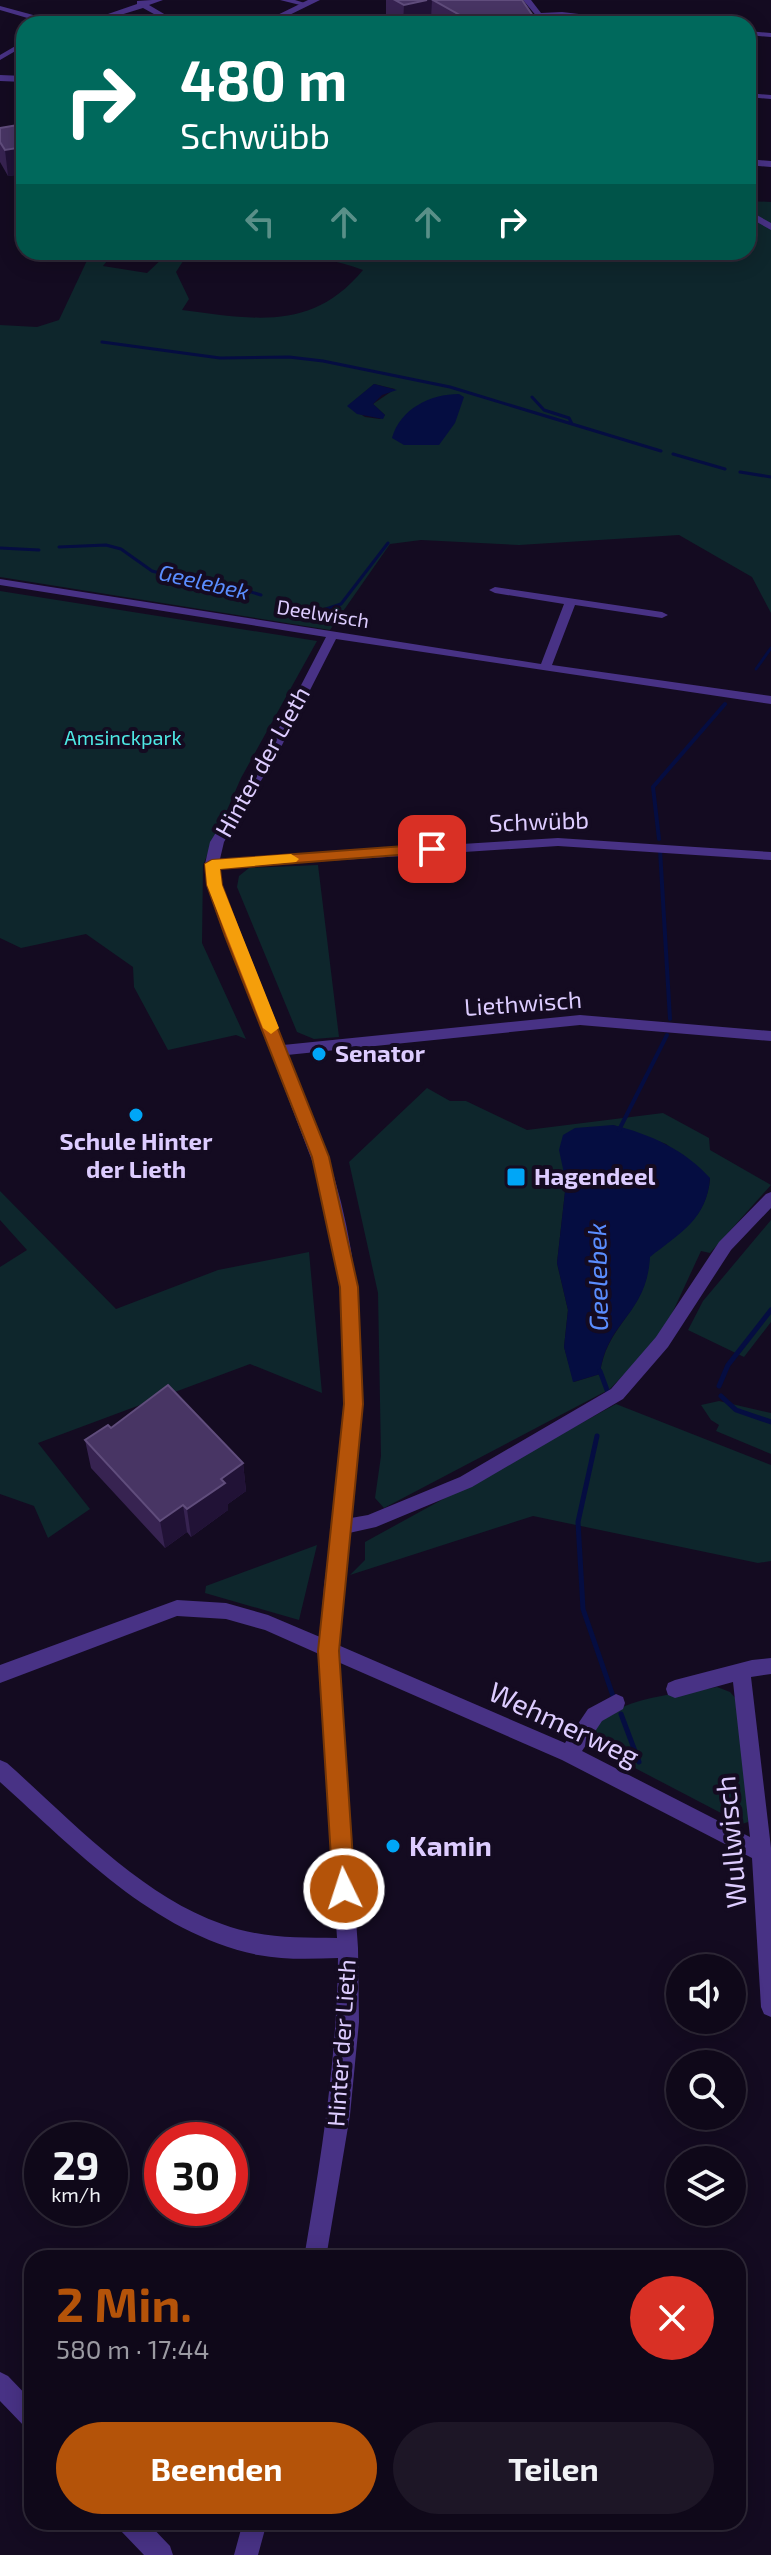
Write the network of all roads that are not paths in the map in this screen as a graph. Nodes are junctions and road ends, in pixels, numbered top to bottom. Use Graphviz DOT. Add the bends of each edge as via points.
graph roads {
  1 [pos="135,0"];
  2 [pos="159,0"];
  3 [pos="284,0"];
  4 [pos="315,0"];
  5 [pos="527,0"];
  6 [pos="304,4"];
  7 [pos="144,5"];
  8 [pos="0,8"];
  9 [pos="540,15"];
  10 [pos="28,16"];
  11 [pos="113,16"];
  12 [pos="163,16"];
  13 [pos="280,16"];
  14 [pos="553,16"];
  15 [pos="0,582"];
  16 [pos="495,590"];
  17 [pos="571,601"];
  18 [pos="662,615"];
  19 [pos="333,634"];
  20 [pos="545,668"];
  21 [pos="771,700"];
  22 [pos="771,856"];
  23 [pos="212,864"];
  24 [pos="771,1036"];
  25 [pos="278,1051"];
  26 [pos="771,1198"];
  27 [pos="342,1527"];
  28 [pos="328,1651"];
  29 [pos="771,1666"];
  30 [pos="741,1672"];
  31 [pos="0,1674"];
  32 [pos="675,1689"];
  33 [pos="616,1703"];
  34 [pos="569,1754"];
  35 [pos="0,1769"];
  36 [pos="766,1856"];
  37 [pos="348,1948"];
  38 [pos="771,2007"];
  39 [pos="316,2250"];
  40 [pos="0,2384"];
  41 [pos="24,2410"];
  42 [pos="138,2530"];
  43 [pos="253,2530"];
  44 [pos="161,2555"];
  45 [pos="246,2555"];
  1 -- 7 [label="street"];
  2 -- 7 [label="street"];
  3 -- 6 [label="street"];
  4 -- 6 [label="street"];
  5 -- 9 [label="street"];
  6 -- 13 [label="street"];
  7 -- 11 [label="street"];
  7 -- 12 [label="street"];
  8 -- 10 [label="street"];
  9 -- 14 [label="street"];
  15 -- 19 [label="street, Deelwisch"];
  16 -- 17 [label="street"];
  17 -- 18 [label="street"];
  17 -- 20 [label="street"];
  19 -- 20 [label="street, Deelwisch"];
  19 -- 23 [label="street, Hinter der Lieth" via="273,751 223,831"];
  20 -- 21 [label="street, Deelwisch"];
  22 -- 23 [label="street, Schwübb" via="558,842"];
  23 -- 25 [label="street, Hinter der Lieth" via="214,885"];
  24 -- 25 [label="street, Liethwisch" via="580,1020"];
  25 -- 27 [label="street, Hinter der Lieth" via="327,1179 349,1287 354,1389"];
  26 -- 27 [label="street" via="725,1246 662,1342 617,1394 466,1482 370,1522"];
  27 -- 28 [label="street, Hinter der Lieth"];
  28 -- 31 [label="street" via="268,1623 226,1611 177,1608"];
  28 -- 34 [label="street, Wehmerweg"];
  28 -- 37 [label="street, Hinter der Lieth"];
  29 -- 30 [label="street"];
  30 -- 32 [label="street"];
  30 -- 36 [label="street, Wullwisch"];
  33 -- 34 [label="street" via="595,1715"];
  34 -- 36 [label="street, Wehmerweg"];
  35 -- 37 [label="street" via="145,1895 197,1925 257,1945"];
  36 -- 38 [label="street, Wullwisch"];
  37 -- 39 [label="street, Hinter der Lieth" via="339,2115"];
  40 -- 41 [label="street"];
  42 -- 44 [label="street"];
  43 -- 45 [label="street"];
}
